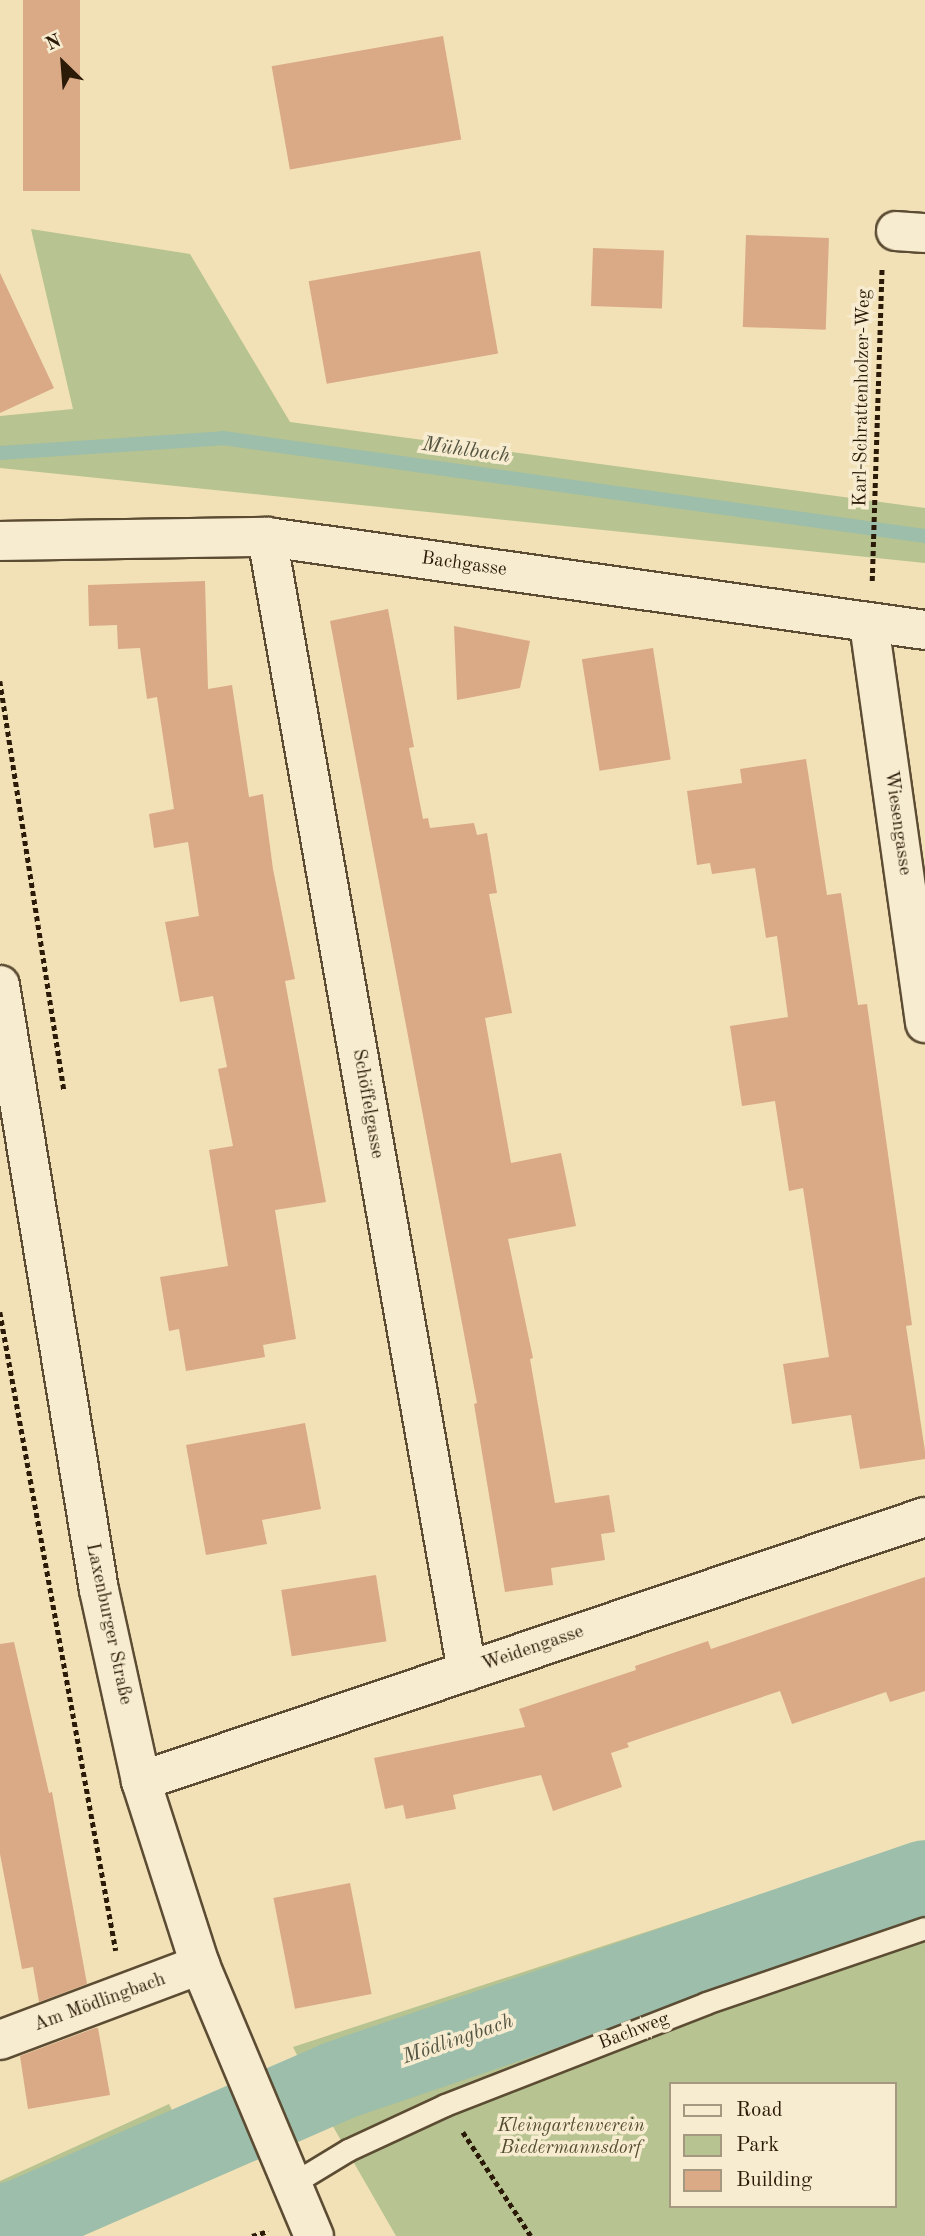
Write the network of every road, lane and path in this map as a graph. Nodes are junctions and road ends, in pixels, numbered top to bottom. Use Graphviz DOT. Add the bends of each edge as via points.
graph roads {
  1 [pos="911,232"];
  2 [pos="267,537"];
  3 [pos="0,541"];
  4 [pos="873,568"];
  5 [pos="869,624"];
  6 [pos="925,630"];
  7 [pos="0,985"];
  8 [pos="925,1023"];
  9 [pos="0,1312"];
  10 [pos="925,1517"];
  11 [pos="467,1671"];
  12 [pos="141,1781"];
  13 [pos="925,1928"];
  14 [pos="117,1955"];
  15 [pos="201,1965"];
  16 [pos="0,2040"];
  17 [pos="445,2105"];
  18 [pos="289,2177"];
  19 [pos="271,2230"];
  20 [pos="252,2236"];
  21 [pos="314,2236"];
  22 [pos="531,2236"];
  1 -- 4 [label="path, Karl-Schrattenholzer-Weg" via="880,272"];
  2 -- 3 [label="street, Bachgasse"];
  2 -- 5 [label="street, Bachgasse"];
  2 -- 11 [label="street, Schöffelgasse"];
  5 -- 6 [label="street, Bachgasse"];
  5 -- 8 [label="street, Wiesengasse"];
  7 -- 12 [label="street, Laxenburger Straße" via="99,1590"];
  9 -- 14 [label="path"];
  10 -- 11 [label="street, Weidengasse"];
  11 -- 12 [label="street, Weidengasse"];
  12 -- 15 [label="street, Laxenburger Straße"];
  13 -- 17 [label="lane, Bachweg" via="706,2003"];
  15 -- 16 [label="street, Am Mödlingbach"];
  15 -- 18 [label="street, Laxenburger Straße"];
  17 -- 18 [label="lane, Bachweg"];
  17 -- 22 [label="path"];
  18 -- 21 [label="street, Laxenburger Straße"];
  19 -- 20 [label="path"];
}
